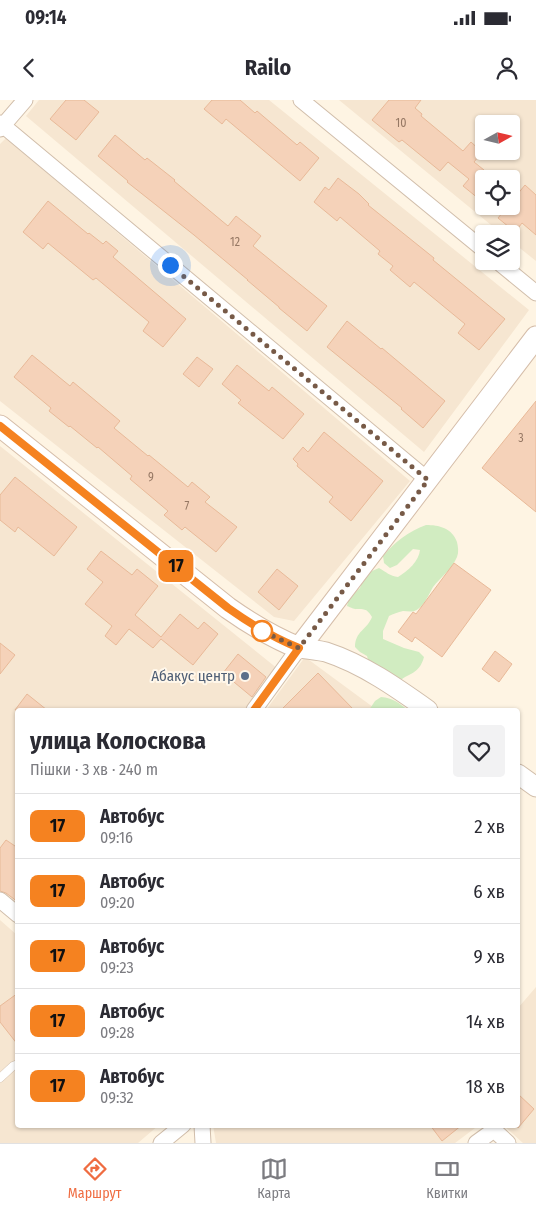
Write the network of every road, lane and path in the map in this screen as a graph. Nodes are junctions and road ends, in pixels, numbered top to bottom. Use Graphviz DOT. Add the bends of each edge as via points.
graph roads {
  1 [pos="25,100"];
  2 [pos="302,100"];
  3 [pos="1,126"];
  4 [pos="475,243"];
  5 [pos="509,270"];
  6 [pos="536,293"];
  7 [pos="535,342"];
  8 [pos="0,426"];
  9 [pos="428,480"];
  10 [pos="299,648"];
  11 [pos="255,708"];
  12 [pos="425,708"];
  13 [pos="520,775"];
  14 [pos="536,787"];
  15 [pos="0,900"];
  16 [pos="15,912"];
  17 [pos="15,1065"];
  18 [pos="0,1078"];
  19 [pos="178,1128"];
  20 [pos="202,1128"];
  21 [pos="161,1143"];
  22 [pos="203,1143"];
  23 [pos="476,1143"];
  24 [pos="508,1143"];
  1 -- 3 [label="street"];
  2 -- 4 [label="street"];
  3 -- 9 [label="street"];
  5 -- 6 [label="street"];
  7 -- 9 [label="main road"];
  8 -- 10 [label="main road" via="228,608 258,628"];
  9 -- 10 [label="main road"];
  10 -- 11 [label="street"];
  10 -- 12 [label="street" via="325,652 352,662"];
  13 -- 14 [label="street"];
  15 -- 16 [label="street"];
  17 -- 18 [label="lane"];
  19 -- 21 [label="street"];
  20 -- 22 [label="street"];
  23 -- 24 [label="street" via="494,1130"];
}
